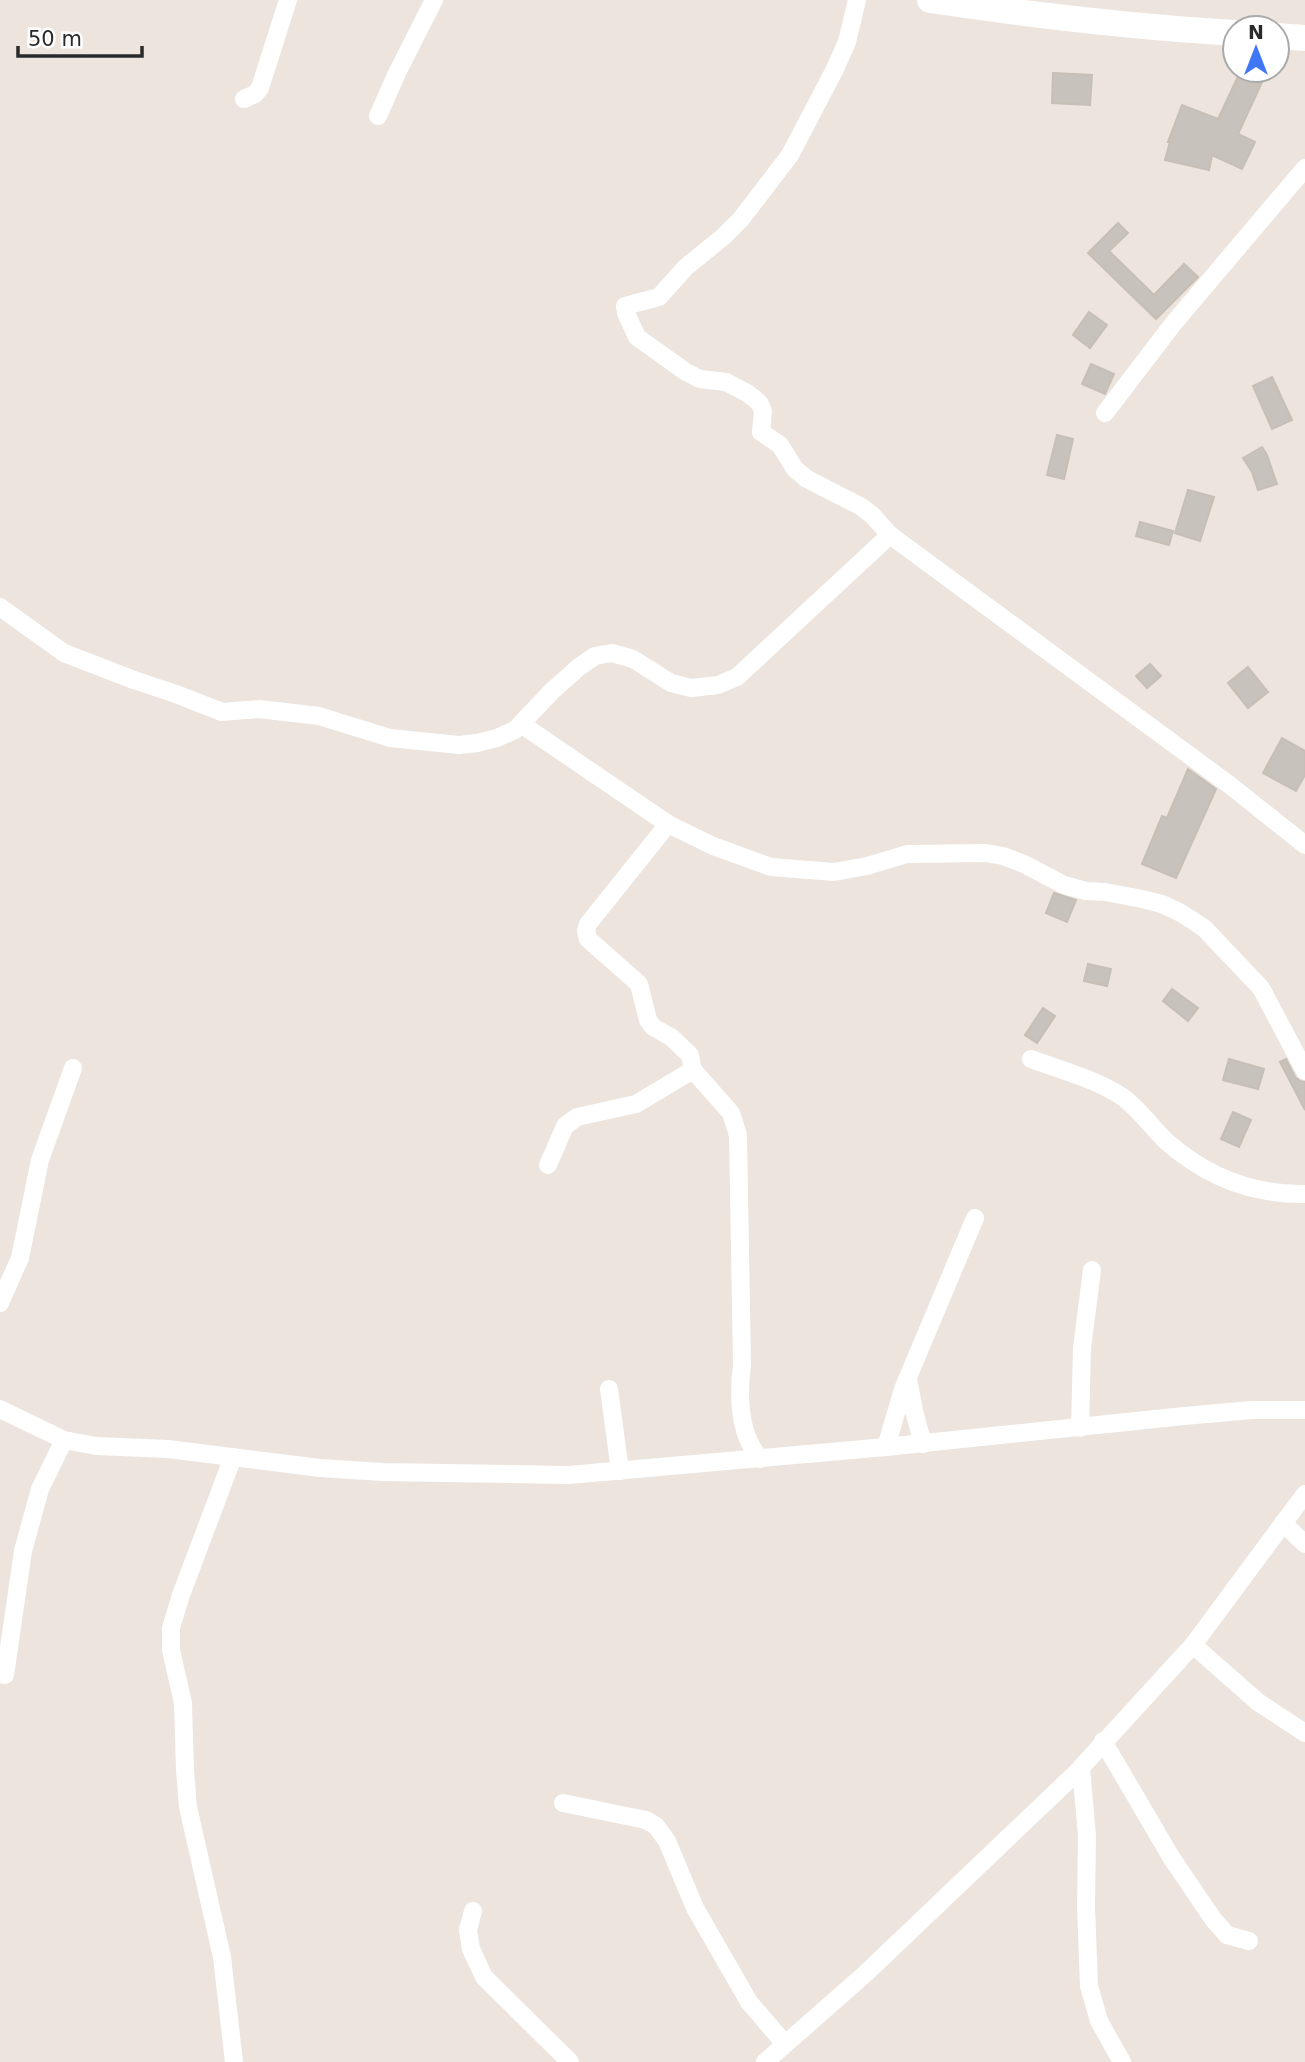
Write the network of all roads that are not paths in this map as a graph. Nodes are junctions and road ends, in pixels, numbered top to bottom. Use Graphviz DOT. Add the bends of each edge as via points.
graph roads {
  1 [pos="288,0"];
  2 [pos="434,0"];
  3 [pos="858,0"];
  4 [pos="930,0"];
  5 [pos="1221,32"];
  6 [pos="244,99"];
  7 [pos="378,116"];
  8 [pos="1305,168"];
  9 [pos="1105,413"];
  10 [pos="890,535"];
  11 [pos="0,607"];
  12 [pos="521,723"];
  13 [pos="668,824"];
  14 [pos="1305,845"];
  15 [pos="1031,1059"];
  16 [pos="73,1068"];
  17 [pos="694,1070"];
  18 [pos="1305,1071"];
  19 [pos="548,1165"];
  20 [pos="1305,1194"];
  21 [pos="975,1218"];
  22 [pos="1092,1270"];
  23 [pos="1,1298"];
  24 [pos="908,1379"];
  25 [pos="609,1389"];
  26 [pos="0,1409"];
  27 [pos="1305,1410"];
  28 [pos="1080,1428"];
  29 [pos="64,1440"];
  30 [pos="923,1444"];
  31 [pos="886,1447"];
  32 [pos="233,1457"];
  33 [pos="760,1459"];
  34 [pos="620,1471"];
  35 [pos="1305,1494"];
  36 [pos="1283,1523"];
  37 [pos="1305,1544"];
  38 [pos="1193,1645"];
  39 [pos="5,1675"];
  40 [pos="1305,1733"];
  41 [pos="1103,1741"];
  42 [pos="1081,1768"];
  43 [pos="563,1802"];
  44 [pos="473,1911"];
  45 [pos="1249,1941"];
  46 [pos="785,2045"];
  47 [pos="234,2062"];
  48 [pos="570,2062"];
  49 [pos="765,2062"];
  50 [pos="1122,2062"];
  1 -- 6 [label="street" via="260,88"];
  2 -- 7 [label="street"];
  3 -- 10 [label="street" via="847,42 790,155 741,219 659,297 628,303 625,309 637,337 686,372 726,383 755,399 763,411 761,432 780,445 795,470 860,506"];
  4 -- 5 [label="main road"];
  8 -- 9 [label="street" via="1173,324"];
  10 -- 12 [label="street" via="737,677 691,688 671,683 633,659 612,653 595,656"];
  10 -- 14 [label="street"];
  11 -- 12 [label="street" via="64,653 222,712 259,709 319,716 390,738 459,745 496,738"];
  12 -- 13 [label="street"];
  13 -- 17 [label="street" via="586,931 589,939 639,984 648,1020 690,1055"];
  13 -- 18 [label="street" via="771,867 834,872 907,854 986,853 1024,864 1064,885 1162,904 1204,928 1261,988"];
  15 -- 20 [label="street" via="1123,1097 1166,1140 1215,1176 1260,1189"];
  16 -- 23 [label="street" via="40,1160 20,1258"];
  17 -- 19 [label="street" via="636,1104 570,1120"];
  17 -- 33 [label="street" via="731,1113 738,1135 743,1364 738,1389 746,1433"];
  21 -- 24 [label="street"];
  22 -- 28 [label="street" via="1082,1348"];
  24 -- 30 [label="street"];
  24 -- 31 [label="street"];
  25 -- 34 [label="street"];
  26 -- 29 [label="street"];
  27 -- 28 [label="street" via="1252,1410"];
  28 -- 30 [label="street"];
  29 -- 32 [label="street"];
  29 -- 39 [label="street" via="40,1489 23,1551"];
  30 -- 31 [label="street"];
  31 -- 33 [label="street"];
  32 -- 34 [label="street" via="382,1472 569,1475"];
  32 -- 47 [label="street" via="181,1595 171,1628 171,1650 183,1703 188,1808 222,1957"];
  33 -- 34 [label="street"];
  35 -- 36 [label="street"];
  36 -- 37 [label="street"];
  36 -- 38 [label="street"];
  38 -- 40 [label="street" via="1258,1702"];
  38 -- 41 [label="street"];
  41 -- 42 [label="street"];
  41 -- 45 [label="street" via="1213,1919 1227,1935"];
  42 -- 46 [label="street"];
  42 -- 50 [label="street" via="1087,1836 1089,1986 1099,2021"];
  43 -- 46 [label="street" via="656,1826 748,2003"];
  44 -- 48 [label="street" via="468,1930 471,1949 484,1977"];
  46 -- 49 [label="street"];
}
